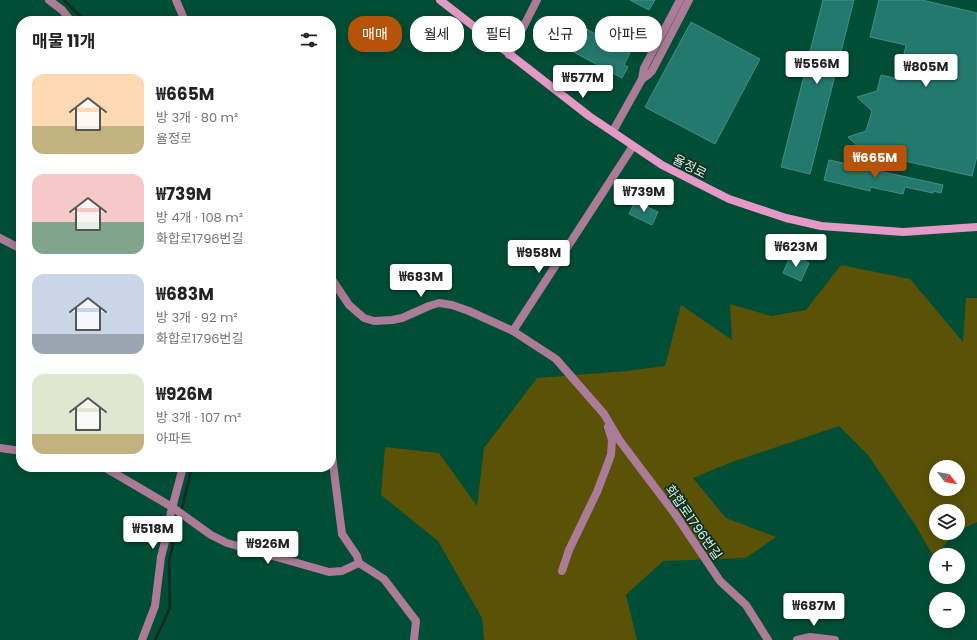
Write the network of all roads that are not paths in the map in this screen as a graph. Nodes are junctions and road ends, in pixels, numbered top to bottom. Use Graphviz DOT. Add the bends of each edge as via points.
graph roads {
  1 [pos="49,0"];
  2 [pos="176,0"];
  3 [pos="440,0"];
  4 [pos="537,0"];
  5 [pos="680,0"];
  6 [pos="688,0"];
  7 [pos="67,16"];
  8 [pos="183,16"];
  9 [pos="509,55"];
  10 [pos="642,79"];
  11 [pos="613,132"];
  12 [pos="633,146"];
  13 [pos="977,227"];
  14 [pos="0,238"];
  15 [pos="16,246"];
  16 [pos="336,286"];
  17 [pos="513,331"];
  18 [pos="604,414"];
  19 [pos="0,448"];
  20 [pos="16,450"];
  21 [pos="113,472"];
  22 [pos="182,472"];
  23 [pos="334,472"];
  24 [pos="173,507"];
  25 [pos="360,563"];
  26 [pos="562,571"];
  27 [pos="142,640"];
  28 [pos="414,640"];
  29 [pos="768,640"];
  30 [pos="797,640"];
  31 [pos="835,640"];
  1 -- 7 [label="street"];
  2 -- 8 [label="street"];
  3 -- 9 [label="main road, 율정로"];
  4 -- 9 [label="street"];
  5 -- 10 [label="street" via="644,68"];
  6 -- 10 [label="street" via="651,72"];
  9 -- 11 [label="main road, 율정로" via="588,116"];
  10 -- 11 [label="street"];
  11 -- 12 [label="main road, 율정로"];
  12 -- 13 [label="main road, 율정로" via="662,165 729,199 814,225 903,232"];
  12 -- 17 [label="street"];
  14 -- 15 [label="street"];
  16 -- 17 [label="street, 화합로1796번길" via="349,305 364,318 374,321 402,318 439,303 458,306"];
  17 -- 18 [label="street, 화합로1796번길" via="556,359"];
  18 -- 26 [label="street, 화합로1796번길" via="612,440 611,455"];
  18 -- 29 [label="street, 화합로1796번길" via="620,441 675,514 720,580 746,605"];
  19 -- 20 [label="street"];
  21 -- 24 [label="street"];
  22 -- 24 [label="street"];
  23 -- 25 [label="street" via="342,534"];
  24 -- 25 [label="street" via="211,535 227,543 330,572 342,571"];
  24 -- 27 [label="street" via="161,557 155,606"];
  25 -- 28 [label="street" via="384,579 416,621"];
  30 -- 31 [label="street" via="810,637"];
}
